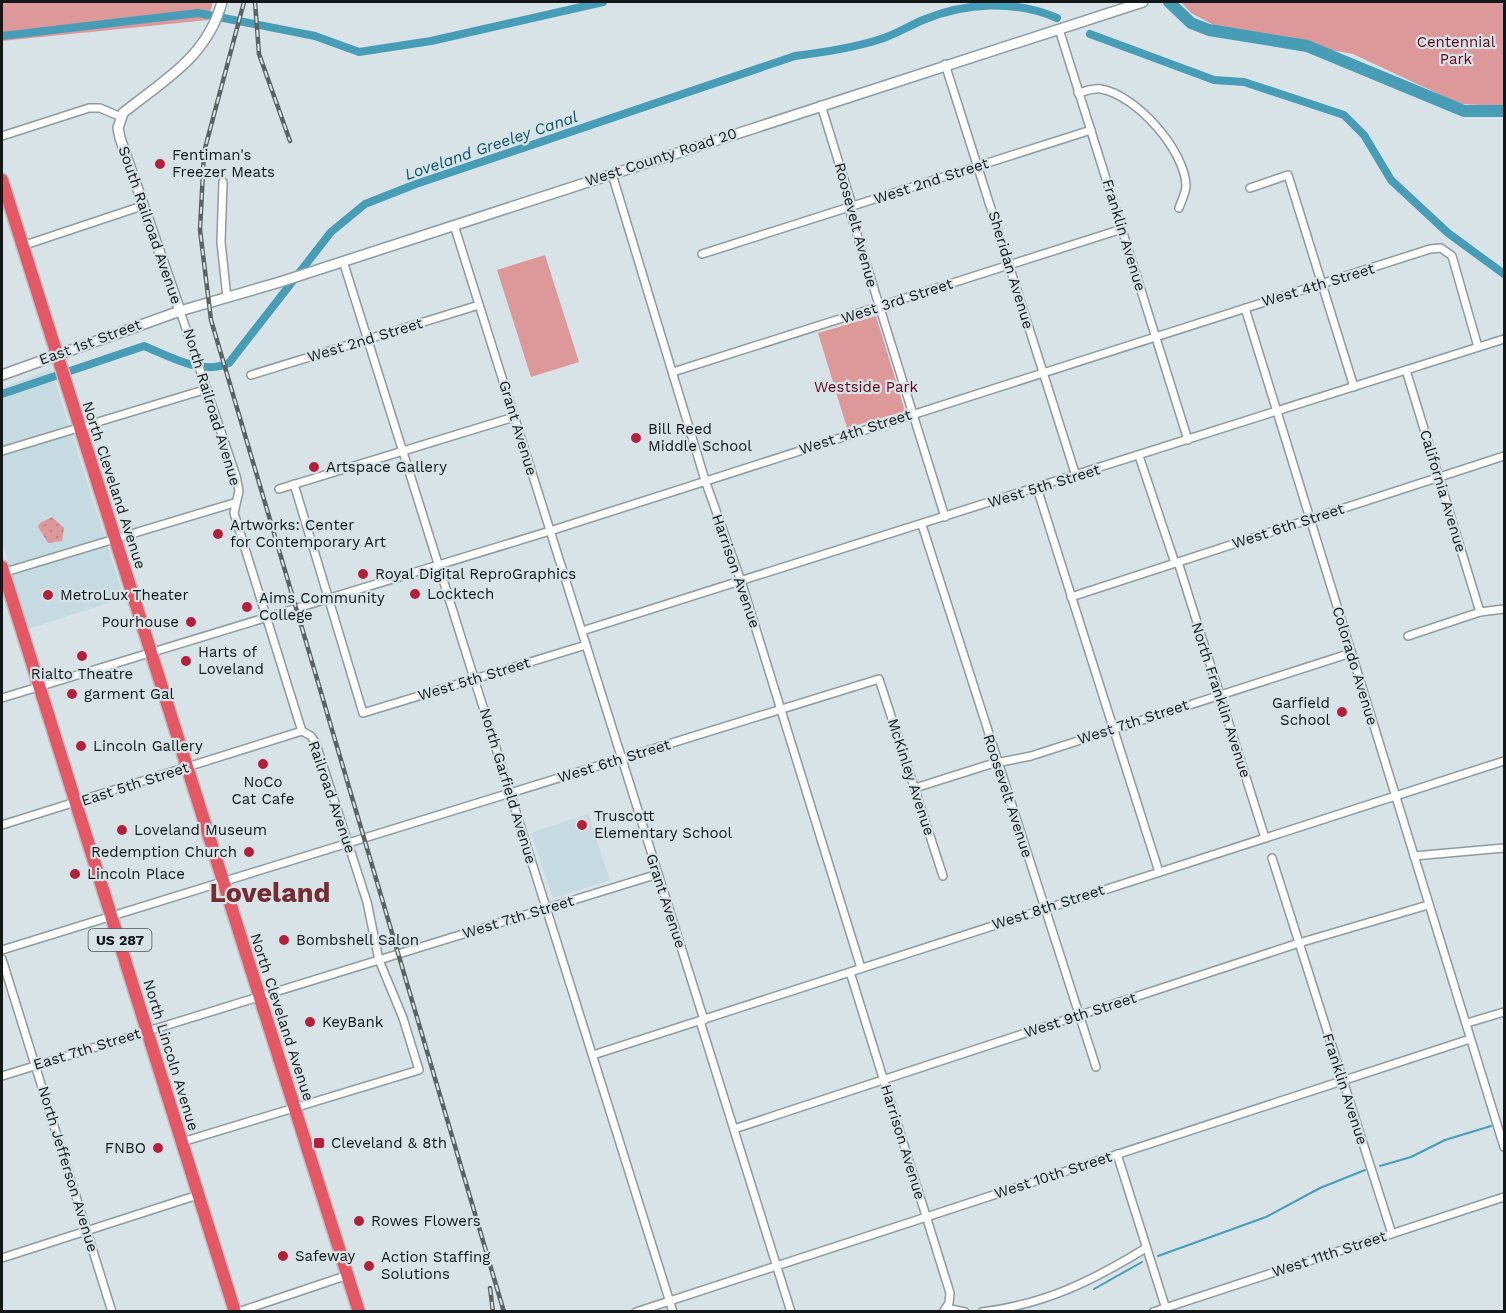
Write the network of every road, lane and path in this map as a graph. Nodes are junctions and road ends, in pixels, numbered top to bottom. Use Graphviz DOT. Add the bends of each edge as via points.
graph roads {
  1 [pos="1141,2"];
  2 [pos="221,6"];
  3 [pos="1059,29"];
  4 [pos="945,64"];
  5 [pos="1078,93"];
  6 [pos="821,105"];
  7 [pos="121,117"];
  8 [pos="1091,130"];
  9 [pos="2,136"];
  10 [pos="977,166"];
  11 [pos="612,174"];
  12 [pos="2,180"];
  13 [pos="223,182"];
  14 [pos="1250,188"];
  15 [pos="142,206"];
  16 [pos="851,206"];
  17 [pos="1179,208"];
  18 [pos="454,225"];
  19 [pos="1122,229"];
  20 [pos="22,246"];
  21 [pos="702,255"];
  22 [pos="343,261"];
  23 [pos="1008,266"];
  24 [pos="1322,284"];
  25 [pos="227,298"];
  26 [pos="479,305"];
  27 [pos="878,307"];
  28 [pos="1245,308"];
  29 [pos="180,311"];
  30 [pos="1155,336"];
  31 [pos="367,339"];
  32 [pos="1504,339"];
  33 [pos="1478,347"];
  34 [pos="57,354"];
  35 [pos="1406,370"];
  36 [pos="673,372"];
  37 [pos="1043,372"];
  38 [pos="2,375"];
  39 [pos="251,375"];
  40 [pos="1354,387"];
  41 [pos="207,389"];
  42 [pos="1278,412"];
  43 [pos="912,413"];
  44 [pos="514,417"];
  45 [pos="79,428"];
  46 [pos="1188,440"];
  47 [pos="2,451"];
  48 [pos="403,451"];
  49 [pos="1140,456"];
  50 [pos="1504,456"];
  51 [pos="1076,476"];
  52 [pos="1439,477"];
  53 [pos="705,480"];
  54 [pos="294,484"];
  55 [pos="1037,488"];
  56 [pos="279,489"];
  57 [pos="234,503"];
  58 [pos="945,517"];
  59 [pos="1310,518"];
  60 [pos="922,525"];
  61 [pos="550,531"];
  62 [pos="115,539"];
  63 [pos="1176,563"];
  64 [pos="438,566"];
  65 [pos="2,571"];
  66 [pos="741,581"];
  67 [pos="1071,597"];
  68 [pos="329,599"];
  69 [pos="1504,609"];
  70 [pos="1480,612"];
  71 [pos="267,618"];
  72 [pos="582,631"];
  73 [pos="1408,636"];
  74 [pos="586,645"];
  75 [pos="1351,653"];
  76 [pos="152,654"];
  77 [pos="879,679"];
  78 [pos="475,680"];
  79 [pos="39,687"];
  80 [pos="1220,695"];
  81 [pos="2,698"];
  82 [pos="780,709"];
  83 [pos="1113,728"];
  84 [pos="302,731"];
  85 [pos="622,760"];
  86 [pos="1504,761"];
  87 [pos="998,764"];
  88 [pos="188,767"];
  89 [pos="915,788"];
  90 [pos="510,793"];
  91 [pos="1396,796"];
  92 [pos="76,803"];
  93 [pos="2,825"];
  94 [pos="1265,838"];
  95 [pos="348,843"];
  96 [pos="1504,848"];
  97 [pos="1414,856"];
  98 [pos="1272,858"];
  99 [pos="1159,872"];
  100 [pos="658,874"];
  101 [pos="943,876"];
  102 [pos="224,882"];
  103 [pos="1428,905"];
  104 [pos="547,909"];
  105 [pos="1043,909"];
  106 [pos="112,916"];
  107 [pos="1299,943"];
  108 [pos="2,950"];
  109 [pos="2,959"];
  110 [pos="379,960"];
  111 [pos="861,968"];
  112 [pos="850,972"];
  113 [pos="260,996"];
  114 [pos="1504,1012"];
  115 [pos="1078,1016"];
  116 [pos="702,1020"];
  117 [pos="1467,1023"];
  118 [pos="149,1030"];
  119 [pos="1470,1039"];
  120 [pos="593,1055"];
  121 [pos="35,1065"];
  122 [pos="1096,1067"];
  123 [pos="2,1076"];
  124 [pos="884,1079"];
  125 [pos="1342,1081"];
  126 [pos="296,1108"];
  127 [pos="734,1129"];
  128 [pos="182,1142"];
  129 [pos="1504,1147"];
  130 [pos="1117,1154"];
  131 [pos="198,1195"];
  132 [pos="1504,1197"];
  133 [pos="927,1217"];
  134 [pos="87,1230"];
  135 [pos="1392,1234"];
  136 [pos="1146,1248"];
  137 [pos="2,1258"];
  138 [pos="777,1266"];
  139 [pos="348,1275"];
  140 [pos="669,1301"];
  141 [pos="945,1310"];
  142 [pos="1166,1310"];
  143 [pos="112,1311"];
  144 [pos="236,1311"];
  145 [pos="360,1311"];
  146 [pos="636,1311"];
  147 [pos="673,1311"];
  148 [pos="791,1311"];
  149 [pos="964,1311"];
  150 [pos="982,1311"];
  151 [pos="1153,1311"];
  1 -- 3 [label="main road, West County Road 20"];
  2 -- 7 [label="main road" via="209,36 192,57"];
  3 -- 4 [label="main road, West County Road 20"];
  3 -- 5 [label="street, Franklin Avenue"];
  4 -- 6 [label="main road, West County Road 20"];
  4 -- 10 [label="street, Sheridan Avenue"];
  5 -- 8 [label="street, Franklin Avenue"];
  5 -- 17 [label="street" via="1098,88 1110,92 1149,119 1177,156 1186,186"];
  6 -- 11 [label="main road, West County Road 20"];
  6 -- 16 [label="street, Roosevelt Avenue"];
  7 -- 9 [label="street" via="89,108"];
  7 -- 15 [label="main road, South Railroad Avenue" via="120,138"];
  8 -- 10 [label="street, West 2nd Street"];
  8 -- 19 [label="street, Franklin Avenue"];
  10 -- 16 [label="street, West 2nd Street"];
  10 -- 23 [label="street, Sheridan Avenue"];
  11 -- 18 [label="main road, West County Road 20"];
  11 -- 36 [label="street, Harrison Avenue"];
  12 -- 20 [label="highway, North Cleveland Avenue"];
  13 -- 25 [label="street" via="221,242"];
  14 -- 24 [label="street" via="1288,175"];
  15 -- 20 [label="street"];
  15 -- 29 [label="main road, South Railroad Avenue"];
  16 -- 21 [label="street, West 2nd Street"];
  16 -- 27 [label="street, Roosevelt Avenue"];
  18 -- 22 [label="main road, West County Road 20"];
  18 -- 26 [label="street, Grant Avenue"];
  19 -- 23 [label="street, West 3rd Street"];
  19 -- 30 [label="street, Franklin Avenue"];
  20 -- 34 [label="highway, North Cleveland Avenue"];
  22 -- 25 [label="main road, West County Road 20"];
  22 -- 31 [label="street, North Garfield Avenue"];
  23 -- 27 [label="street, West 3rd Street"];
  23 -- 37 [label="street, Sheridan Avenue"];
  24 -- 28 [label="street, West 4th Street"];
  24 -- 33 [label="street, West 4th Street" via="1430,249 1443,250 1452,256"];
  24 -- 40 [label="street"];
  25 -- 29 [label="main road, West County Road 20"];
  26 -- 31 [label="street, West 2nd Street"];
  26 -- 44 [label="street, Grant Avenue"];
  27 -- 36 [label="street, West 3rd Street"];
  27 -- 43 [label="street, Roosevelt Avenue"];
  28 -- 30 [label="street, West 4th Street"];
  28 -- 42 [label="street, Colorado Avenue"];
  29 -- 34 [label="main road, East 1st Street"];
  29 -- 41 [label="street, North Railroad Avenue"];
  30 -- 37 [label="street, West 4th Street"];
  30 -- 46 [label="street, Franklin Avenue"];
  31 -- 39 [label="street, West 2nd Street"];
  31 -- 48 [label="street, North Garfield Avenue"];
  32 -- 33 [label="street, West 5th Street"];
  33 -- 35 [label="street, West 5th Street"];
  34 -- 38 [label="main road, East 1st Street"];
  34 -- 45 [label="highway, North Cleveland Avenue"];
  35 -- 40 [label="street, West 5th Street"];
  35 -- 52 [label="street, California Avenue"];
  36 -- 53 [label="street, Harrison Avenue"];
  37 -- 43 [label="street, West 4th Street"];
  37 -- 51 [label="street, Sheridan Avenue"];
  40 -- 42 [label="street, West 5th Street"];
  41 -- 45 [label="street"];
  41 -- 57 [label="street, North Railroad Avenue" via="236,476 239,490"];
  42 -- 46 [label="street, West 5th Street"];
  42 -- 59 [label="street, Colorado Avenue"];
  43 -- 53 [label="street, West 4th Street"];
  43 -- 58 [label="street, Roosevelt Avenue"];
  44 -- 48 [label="street"];
  44 -- 61 [label="street, Grant Avenue"];
  45 -- 47 [label="street"];
  45 -- 62 [label="highway, North Cleveland Avenue"];
  46 -- 49 [label="street, West 5th Street"];
  48 -- 54 [label="street"];
  48 -- 64 [label="street, North Garfield Avenue"];
  49 -- 51 [label="street, West 5th Street"];
  49 -- 63 [label="street, North Franklin Avenue"];
  50 -- 52 [label="street, West 6th Street"];
  51 -- 55 [label="street, West 5th Street"];
  52 -- 59 [label="street, West 6th Street"];
  52 -- 70 [label="street, California Avenue"];
  53 -- 61 [label="street, West 4th Street"];
  53 -- 66 [label="street, Harrison Avenue"];
  54 -- 56 [label="street"];
  54 -- 68 [label="street"];
  55 -- 58 [label="street, West 5th Street"];
  55 -- 67 [label="street"];
  57 -- 62 [label="street"];
  57 -- 71 [label="street, Railroad Avenue"];
  58 -- 60 [label="street, West 5th Street"];
  59 -- 63 [label="street, West 6th Street"];
  59 -- 75 [label="street, Colorado Avenue"];
  60 -- 66 [label="street, West 5th Street"];
  60 -- 87 [label="street, Roosevelt Avenue"];
  61 -- 64 [label="street, West 4th Street"];
  61 -- 72 [label="street, Grant Avenue"];
  62 -- 65 [label="street"];
  62 -- 76 [label="highway, North Cleveland Avenue"];
  63 -- 67 [label="street, West 6th Street"];
  63 -- 80 [label="street, North Franklin Avenue"];
  64 -- 68 [label="street, West 4th Street"];
  64 -- 78 [label="street, North Garfield Avenue"];
  65 -- 79 [label="highway, North Lincoln Avenue / US 287"];
  66 -- 72 [label="street, West 5th Street"];
  66 -- 82 [label="street, Harrison Avenue"];
  67 -- 83 [label="street"];
  68 -- 71 [label="street, West 4th Street"];
  68 -- 78 [label="street, West 5th Street" via="363,713"];
  69 -- 70 [label="street"];
  70 -- 73 [label="street"];
  71 -- 76 [label="street, West 4th Street"];
  71 -- 84 [label="street, Railroad Avenue"];
  72 -- 74 [label="street, Grant Avenue"];
  74 -- 78 [label="street, West 5th Street"];
  74 -- 85 [label="street, Grant Avenue"];
  75 -- 80 [label="street, West 7th Street"];
  75 -- 91 [label="street, Colorado Avenue"];
  76 -- 79 [label="street, West 4th Street"];
  76 -- 88 [label="highway, North Cleveland Avenue"];
  77 -- 82 [label="street, West 6th Street"];
  77 -- 89 [label="street, McKinley Avenue"];
  78 -- 90 [label="street, North Garfield Avenue"];
  79 -- 81 [label="street, West 4th Street"];
  79 -- 92 [label="highway, North Lincoln Avenue / US 287"];
  80 -- 83 [label="street, West 7th Street"];
  80 -- 94 [label="street, North Franklin Avenue"];
  82 -- 85 [label="street, West 6th Street"];
  82 -- 111 [label="street, Harrison Avenue"];
  83 -- 87 [label="street, West 7th Street"];
  83 -- 99 [label="street"];
  84 -- 88 [label="street, East 5th Street"];
  84 -- 95 [label="street, Railroad Avenue" via="316,744"];
  85 -- 90 [label="street, West 6th Street"];
  85 -- 100 [label="street, Grant Avenue"];
  86 -- 91 [label="street, West 8th Street"];
  87 -- 89 [label="street, West 7th Street"];
  87 -- 105 [label="street, Roosevelt Avenue"];
  88 -- 92 [label="street, East 5th Street"];
  88 -- 102 [label="highway, North Cleveland Avenue"];
  89 -- 101 [label="street, McKinley Avenue"];
  90 -- 95 [label="street, West 6th Street"];
  90 -- 104 [label="street, North Garfield Avenue"];
  91 -- 94 [label="street, West 8th Street"];
  91 -- 97 [label="street, Colorado Avenue"];
  92 -- 93 [label="street, East 5th Street"];
  92 -- 106 [label="highway, North Lincoln Avenue / US 287"];
  94 -- 99 [label="street, West 8th Street"];
  95 -- 102 [label="street, West 6th Street"];
  95 -- 110 [label="street, Railroad Avenue" via="367,902"];
  96 -- 97 [label="street"];
  97 -- 103 [label="street, Colorado Avenue"];
  98 -- 107 [label="street"];
  99 -- 105 [label="street, West 8th Street"];
  100 -- 104 [label="street, West 7th Street"];
  100 -- 116 [label="street, Grant Avenue"];
  102 -- 106 [label="street, West 6th Street"];
  102 -- 113 [label="highway, North Cleveland Avenue"];
  103 -- 107 [label="street, West 9th Street"];
  103 -- 117 [label="street, Colorado Avenue"];
  104 -- 110 [label="street, West 7th Street"];
  104 -- 120 [label="street, North Garfield Avenue"];
  105 -- 111 [label="street, West 8th Street"];
  105 -- 115 [label="street, Roosevelt Avenue"];
  106 -- 108 [label="street, West 6th Street"];
  106 -- 118 [label="highway, North Lincoln Avenue / US 287"];
  107 -- 115 [label="street, West 9th Street"];
  107 -- 125 [label="street, Franklin Avenue"];
  109 -- 121 [label="street, North Jefferson Avenue"];
  110 -- 113 [label="street, East 7th Street"];
  110 -- 126 [label="street" via="419,1071"];
  111 -- 112 [label="street, West 8th Street"];
  112 -- 116 [label="street, West 8th Street"];
  112 -- 124 [label="street, Harrison Avenue"];
  113 -- 118 [label="street, East 7th Street"];
  113 -- 126 [label="highway, North Cleveland Avenue"];
  114 -- 117 [label="street"];
  115 -- 122 [label="street, Roosevelt Avenue"];
  115 -- 124 [label="street, West 9th Street"];
  116 -- 120 [label="street, West 8th Street"];
  116 -- 127 [label="street, Grant Avenue"];
  117 -- 119 [label="street, Colorado Avenue"];
  118 -- 121 [label="street, East 7th Street"];
  118 -- 128 [label="highway, North Lincoln Avenue / US 287"];
  119 -- 125 [label="street, West 10th Street"];
  119 -- 129 [label="street"];
  120 -- 140 [label="street, North Garfield Avenue"];
  121 -- 123 [label="street, East 7th Street"];
  121 -- 134 [label="street, North Jefferson Avenue"];
  124 -- 127 [label="street, West 9th Street"];
  124 -- 133 [label="street, Harrison Avenue"];
  125 -- 130 [label="street, West 10th Street"];
  125 -- 135 [label="street, Franklin Avenue"];
  126 -- 128 [label="street"];
  126 -- 139 [label="highway, North Cleveland Avenue"];
  127 -- 138 [label="street, Grant Avenue"];
  128 -- 131 [label="highway, North Lincoln Avenue / US 287"];
  130 -- 133 [label="street, West 10th Street"];
  130 -- 136 [label="street"];
  131 -- 134 [label="street"];
  131 -- 144 [label="highway, North Lincoln Avenue / US 287"];
  132 -- 135 [label="street, West 11th Street"];
  133 -- 138 [label="street, West 10th Street"];
  133 -- 141 [label="street, Harrison Avenue" via="950,1293"];
  134 -- 137 [label="street"];
  134 -- 143 [label="street, North Jefferson Avenue"];
  135 -- 142 [label="street, West 11th Street"];
  136 -- 142 [label="street"];
  136 -- 150 [label="street" via="1070,1290 1035,1302"];
  138 -- 140 [label="street, West 10th Street"];
  138 -- 148 [label="street, Grant Avenue"];
  139 -- 144 [label="street"];
  139 -- 145 [label="highway, North Cleveland Avenue"];
  140 -- 146 [label="street, West 10th Street"];
  140 -- 147 [label="street, North Garfield Avenue"];
  141 -- 149 [label="street"];
  142 -- 151 [label="street, West 11th Street"];
}
